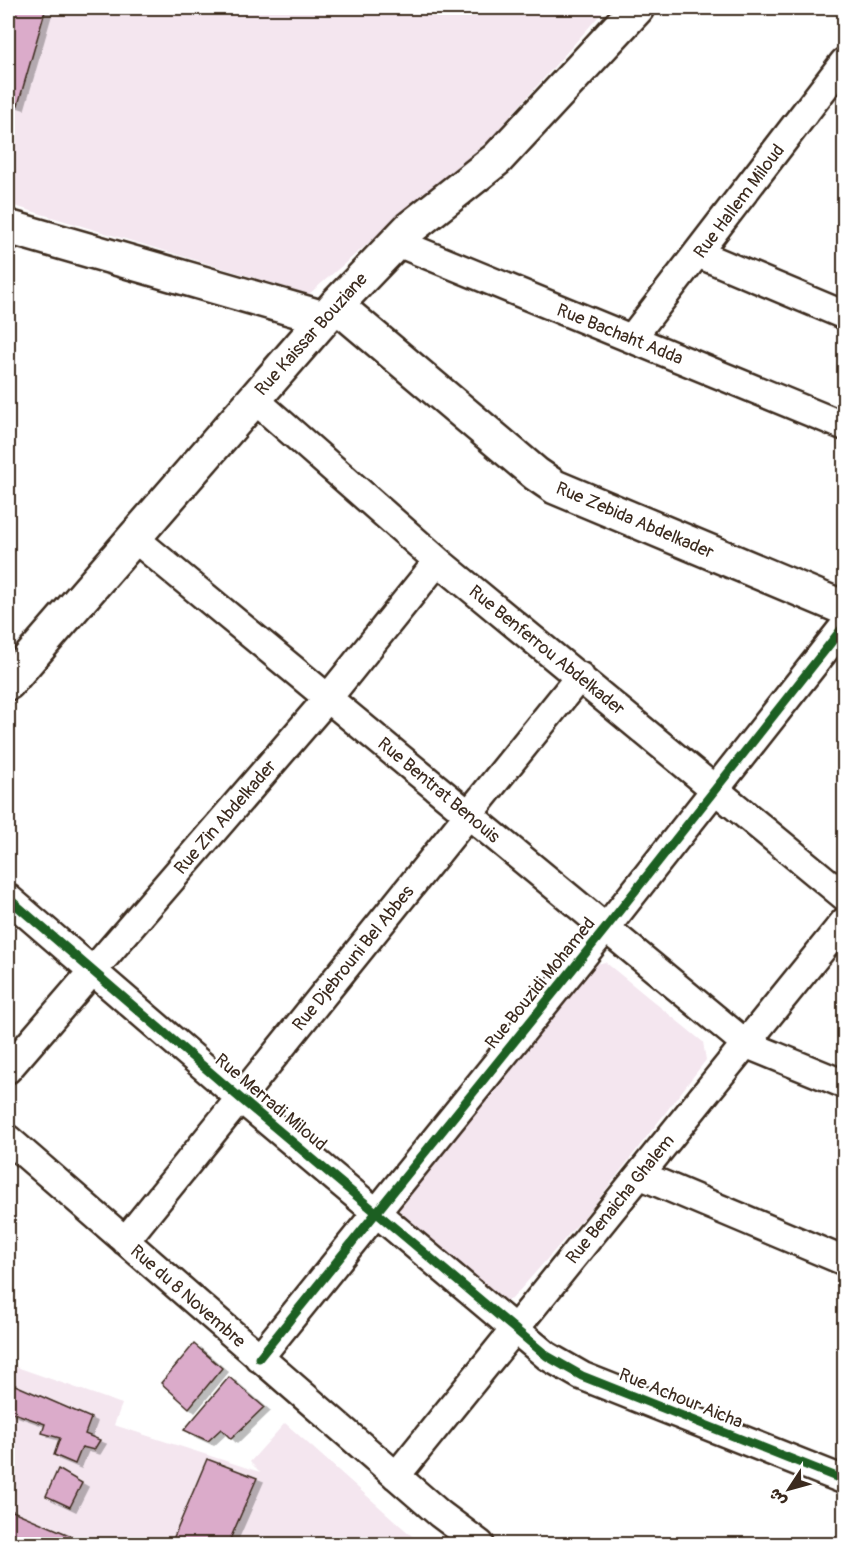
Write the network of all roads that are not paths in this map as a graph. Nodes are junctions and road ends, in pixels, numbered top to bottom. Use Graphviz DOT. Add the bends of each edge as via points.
graph roads {
  1 [pos="637,8"];
  2 [pos="844,62"];
  3 [pos="8,227"];
  4 [pos="396,242"];
  5 [pos="699,254"];
  6 [pos="330,312"];
  7 [pos="844,315"];
  8 [pos="632,338"];
  9 [pos="253,399"];
  10 [pos="844,426"];
  11 [pos="133,537"];
  12 [pos="438,561"];
  13 [pos="844,608"];
  14 [pos="844,626"];
  15 [pos="580,676"];
  16 [pos="8,684"];
  17 [pos="328,698"];
  18 [pos="715,789"];
  19 [pos="469,814"];
  20 [pos="844,896"];
  21 [pos="8,898"];
  22 [pos="844,922"];
  23 [pos="605,929"];
  24 [pos="93,970"];
  25 [pos="746,1044"];
  26 [pos="8,1069"];
  27 [pos="844,1084"];
  28 [pos="240,1098"];
  29 [pos="8,1139"];
  30 [pos="640,1175"];
  31 [pos="376,1212"];
  32 [pos="124,1241"];
  33 [pos="844,1261"];
  34 [pos="514,1330"];
  35 [pos="259,1358"];
  36 [pos="396,1476"];
  37 [pos="844,1480"];
  38 [pos="470,1542"];
  1 -- 4 [label="street, Rue Kaissar Bouziane" via="497,159"];
  2 -- 5 [label="street, Rue Hallem Miloud"];
  3 -- 6 [label="street"];
  4 -- 6 [label="street, Rue Kaissar Bouziane"];
  4 -- 8 [label="street, Rue Bachaht Adda"];
  5 -- 7 [label="street"];
  5 -- 8 [label="street, Rue Hallem Miloud"];
  6 -- 9 [label="street, Rue Kaissar Bouziane"];
  6 -- 13 [label="street, Rue Zebida Abdelkader" via="555,487"];
  8 -- 10 [label="street, Rue Bachaht Adda"];
  9 -- 11 [label="street, Rue Kaissar Bouziane"];
  9 -- 12 [label="street, Rue Benferrou Abdelkader"];
  11 -- 16 [label="street, Rue Kaissar Bouziane"];
  11 -- 17 [label="street, Rue Bentrat Benouis"];
  12 -- 15 [label="street, Rue Benferrou Abdelkader"];
  12 -- 17 [label="street, Rue Zin Abdelkader"];
  14 -- 18 [label="street, Rue Bouzidi Mohamed"];
  15 -- 18 [label="street, Rue Benferrou Abdelkader"];
  15 -- 19 [label="street, Rue Djebrouni Bel Abbes"];
  17 -- 19 [label="street, Rue Bentrat Benouis"];
  17 -- 24 [label="street, Rue Zin Abdelkader"];
  18 -- 20 [label="street, Rue Benferrou Abdelkader"];
  18 -- 23 [label="street, Rue Bouzidi Mohamed"];
  19 -- 23 [label="street, Rue Bentrat Benouis"];
  19 -- 28 [label="street, Rue Djebrouni Bel Abbes"];
  21 -- 24 [label="street, Rue Merradi Miloud"];
  22 -- 25 [label="street, Rue Benaicha Ghalem"];
  23 -- 25 [label="street, Rue Bentrat Benouis"];
  23 -- 31 [label="street, Rue Bouzidi Mohamed"];
  24 -- 26 [label="street, Rue Zin Abdelkader"];
  24 -- 28 [label="street, Rue Merradi Miloud"];
  25 -- 27 [label="street, Rue Bentrat Benouis"];
  25 -- 30 [label="street, Rue Benaicha Ghalem"];
  28 -- 31 [label="street, Rue Merradi Miloud"];
  28 -- 32 [label="street, Rue Djebrouni Bel Abbes"];
  29 -- 32 [label="street, Rue du 8 Novembre"];
  30 -- 33 [label="street"];
  30 -- 34 [label="street, Rue Benaicha Ghalem"];
  31 -- 34 [label="street, Rue Merradi Miloud"];
  31 -- 35 [label="street, Rue Bouzidi Mohamed"];
  32 -- 35 [label="street, Rue du 8 Novembre"];
  34 -- 36 [label="street, Rue Benaicha Ghalem"];
  34 -- 37 [label="street, Rue Achour Aicha" via="547,1356 582,1376"];
  35 -- 36 [label="street, Rue du 8 Novembre"];
  36 -- 38 [label="street, Rue du 8 Novembre"];
}
